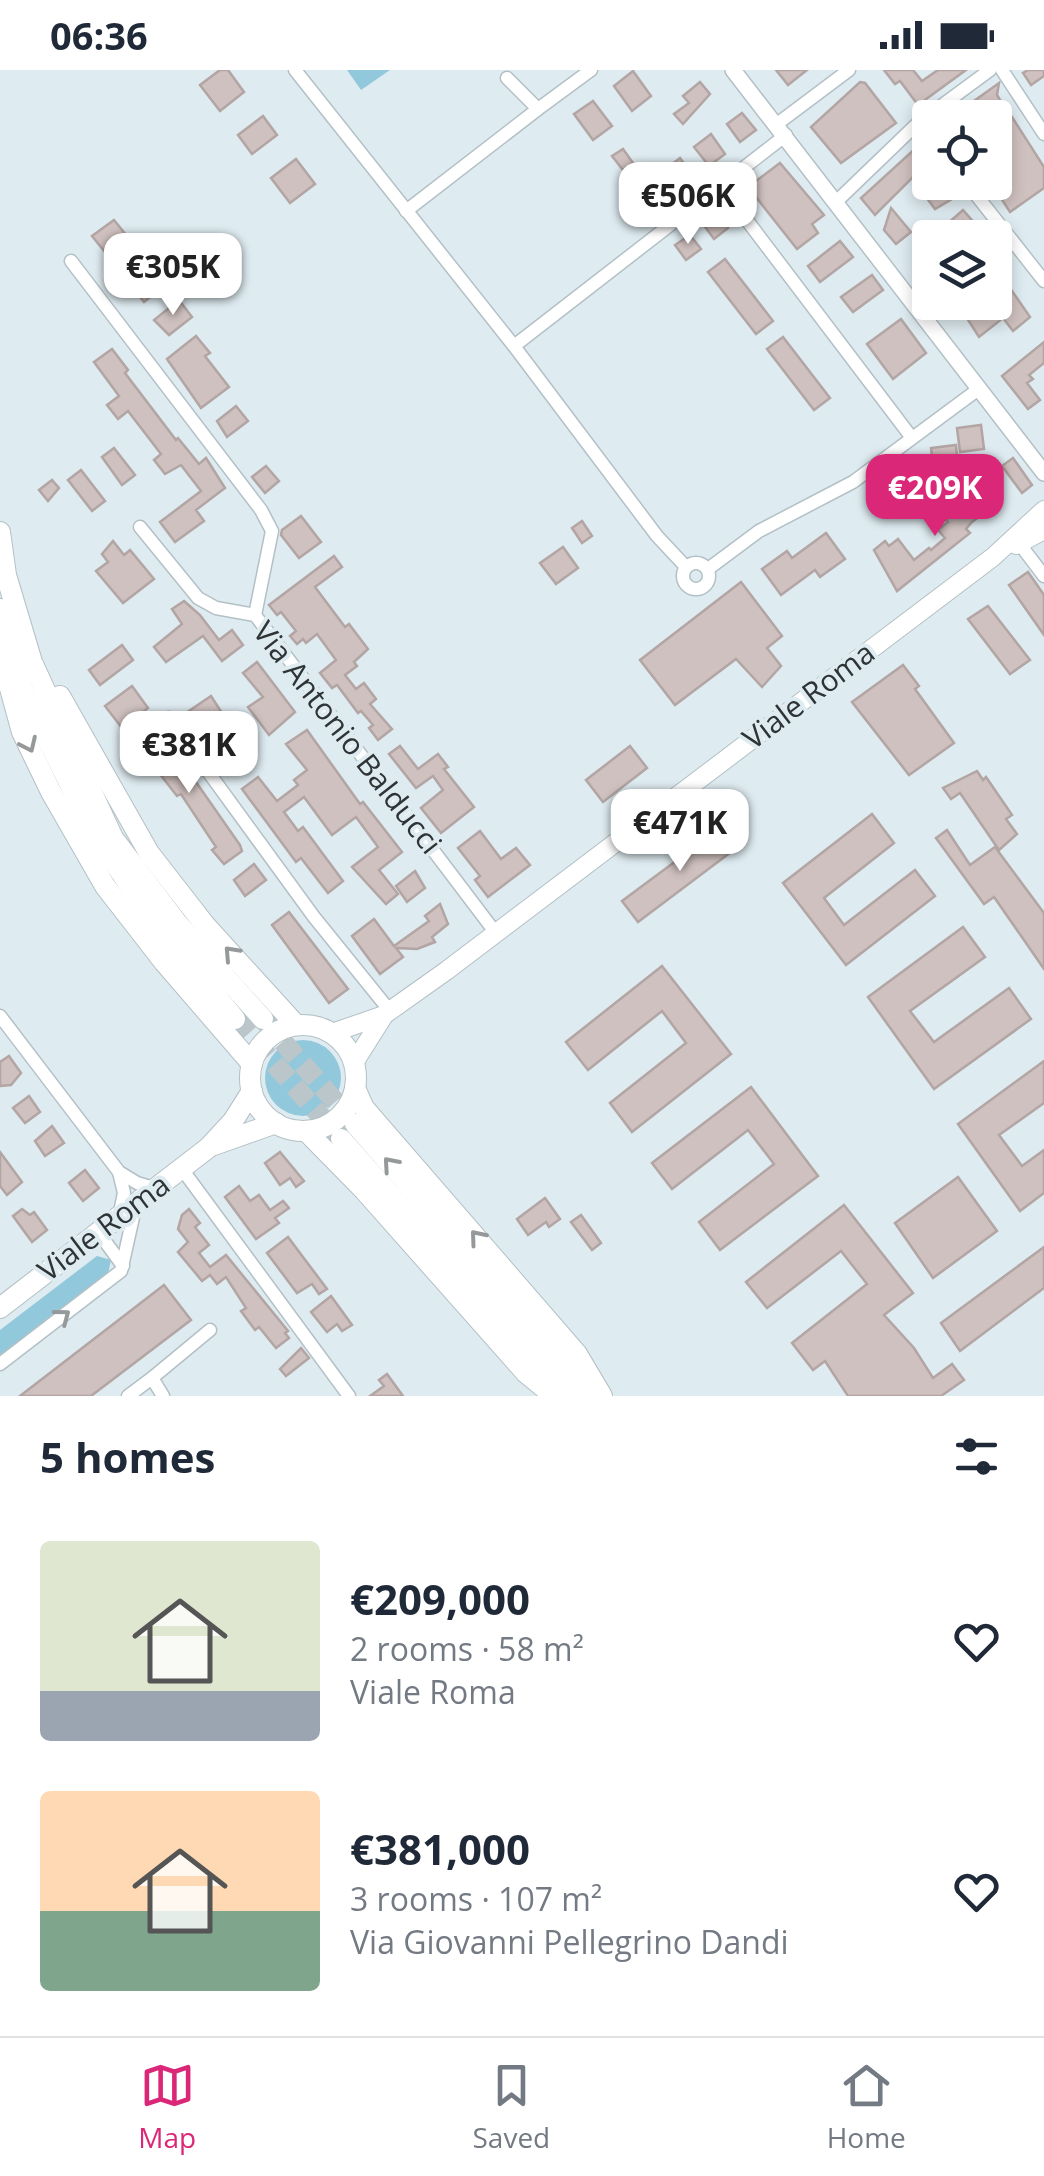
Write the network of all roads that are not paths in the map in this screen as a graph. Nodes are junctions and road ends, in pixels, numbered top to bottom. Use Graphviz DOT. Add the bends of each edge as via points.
graph roads {
  1 [pos="295,70"];
  2 [pos="591,70"];
  3 [pos="733,70"];
  4 [pos="849,70"];
  5 [pos="990,70"];
  6 [pos="1002,70"];
  7 [pos="506,78"];
  8 [pos="949,100"];
  9 [pos="538,109"];
  10 [pos="912,129"];
  11 [pos="782,130"];
  12 [pos="1044,134"];
  13 [pos="720,186"];
  14 [pos="980,200"];
  15 [pos="837,201"];
  16 [pos="406,211"];
  17 [pos="71,260"];
  18 [pos="1044,280"];
  19 [pos="514,346"];
  20 [pos="980,388"];
  21 [pos="912,438"];
  22 [pos="1044,473"];
  23 [pos="1044,510"];
  24 [pos="140,526"];
  25 [pos="1044,530"];
  26 [pos="0,532"];
  27 [pos="1023,541"];
  28 [pos="993,557"];
  29 [pos="686,567"];
  30 [pos="708,569"];
  31 [pos="6,575"];
  32 [pos="1044,576"];
  33 [pos="0,609"];
  34 [pos="255,614"];
  35 [pos="0,652"];
  36 [pos="169,718"];
  37 [pos="495,932"];
  38 [pos="387,1013"];
  39 [pos="0,1016"];
  40 [pos="235,1019"];
  41 [pos="263,1019"];
  42 [pos="296,1025"];
  43 [pos="332,1034"];
  44 [pos="354,1063"];
  45 [pos="252,1064"];
  46 [pos="355,1088"];
  47 [pos="252,1091"];
  48 [pos="276,1123"];
  49 [pos="306,1131"];
  50 [pos="208,1148"];
  51 [pos="182,1169"];
  52 [pos="119,1172"];
  53 [pos="157,1189"];
  54 [pos="127,1211"];
  55 [pos="99,1233"];
  56 [pos="122,1266"];
  57 [pos="0,1308"];
  58 [pos="210,1330"];
  59 [pos="0,1364"];
  60 [pos="152,1378"];
  61 [pos="128,1396"];
  62 [pos="162,1396"];
  63 [pos="349,1396"];
  64 [pos="554,1396"];
  65 [pos="569,1396"];
  66 [pos="592,1396"];
  67 [pos="602,1396"];
  1 -- 16 [label="street"];
  2 -- 9 [label="street"];
  3 -- 11 [label="street"];
  4 -- 11 [label="street"];
  5 -- 8 [label="street"];
  6 -- 12 [label="street"];
  7 -- 9 [label="street"];
  9 -- 16 [label="street"];
  10 -- 15 [label="street"];
  11 -- 13 [label="street"];
  11 -- 15 [label="street"];
  13 -- 19 [label="street"];
  13 -- 21 [label="street"];
  14 -- 18 [label="street"];
  15 -- 20 [label="street"];
  16 -- 19 [label="street"];
  17 -- 34 [label="street" via="272,531"];
  19 -- 29 [label="street"];
  20 -- 21 [label="street"];
  20 -- 22 [label="street"];
  21 -- 30 [label="street" via="853,482 759,531"];
  23 -- 28 [label="main road, Viale Roma"];
  24 -- 34 [label="street, Via Antonio Balducci" via="198,598"];
  25 -- 27 [label="main road, Viale Roma"];
  26 -- 31 [label="main road"];
  27 -- 28 [label="main road, Viale Roma"];
  27 -- 32 [label="street"];
  28 -- 37 [label="main road, Viale Roma"];
  29 -- 30 [label="street" via="698,562"];
  29 -- 30 [label="street" via="682,578 694,590 706,585"];
  31 -- 41 [label="main road" via="32,662 114,838 178,924"];
  42 -- 31 [label="main road, one-way" via="149,854 44,666 22,600"];
  33 -- 40 [label="main road" via="22,688 94,831 152,919"];
  34 -- 37 [label="street, Via Antonio Balducci"];
  35 -- 45 [label="main road, one-way" via="22,732 104,886"];
  36 -- 38 [label="street"];
  37 -- 38 [label="main road, Viale Roma"];
  38 -- 43 [label="main road, Viale Roma"];
  38 -- 44 [label="main road, Viale Roma"];
  39 -- 52 [label="street"];
  42 -- 43 [label="main road"];
  42 -- 45 [label="main road" via="268,1038"];
  43 -- 44 [label="main road"];
  44 -- 46 [label="main road"];
  45 -- 47 [label="main road"];
  46 -- 49 [label="main road" via="338,1118"];
  67 -- 46 [label="main road, one-way" via="577,1354 364,1108"];
  47 -- 48 [label="main road"];
  47 -- 50 [label="main road, Viale Roma"];
  48 -- 49 [label="main road"];
  48 -- 50 [label="main road, Viale Roma"];
  49 -- 64 [label="main road"];
  50 -- 51 [label="main road, Viale Roma"];
  51 -- 53 [label="main road, Viale Roma"];
  51 -- 63 [label="street"];
  52 -- 53 [label="street"];
  52 -- 54 [label="street"];
  53 -- 54 [label="main road, Viale Roma"];
  54 -- 55 [label="main road, Viale Roma"];
  54 -- 56 [label="street"];
  55 -- 56 [label="street"];
  55 -- 57 [label="main road, Viale Roma"];
  59 -- 56 [label="street, one-way"];
  58 -- 60 [label="street"];
  60 -- 61 [label="street"];
  60 -- 62 [label="street"];
  66 -- 65 [label="main road, one-way" via="348,1132"];
}
